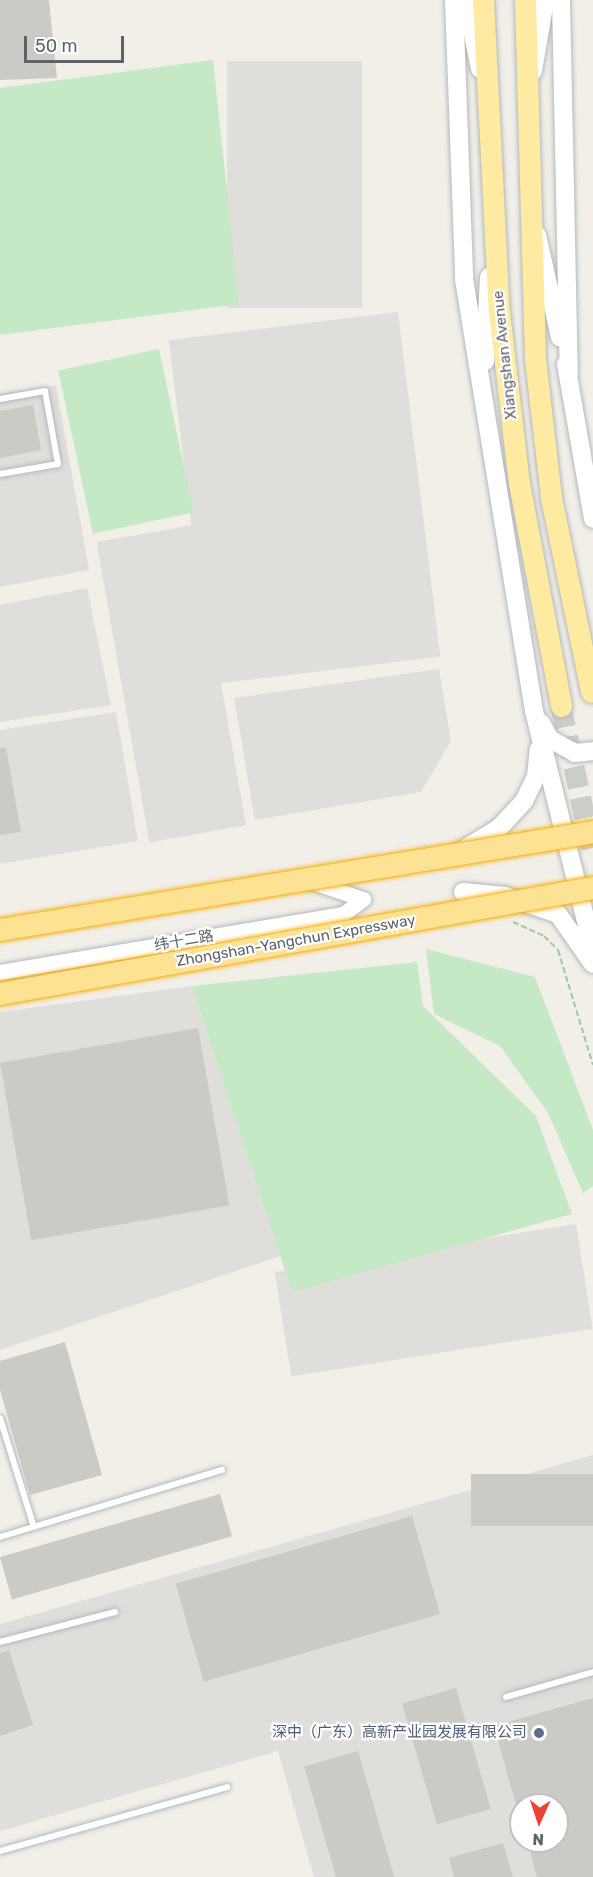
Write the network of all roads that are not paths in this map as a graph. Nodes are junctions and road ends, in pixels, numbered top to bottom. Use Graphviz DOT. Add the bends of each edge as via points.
graph roads {
  1 [pos="454,0"];
  2 [pos="466,0"];
  3 [pos="483,0"];
  4 [pos="525,0"];
  5 [pos="545,0"];
  6 [pos="561,0"];
  7 [pos="527,106"];
  8 [pos="488,108"];
  9 [pos="528,195"];
  10 [pos="493,198"];
  11 [pos="568,374"];
  12 [pos="483,398"];
  13 [pos="0,399"];
  14 [pos="0,474"];
  15 [pos="593,519"];
  16 [pos="591,692"];
  17 [pos="561,706"];
  18 [pos="534,711"];
  19 [pos="540,736"];
  20 [pos="593,752"];
  21 [pos="593,832"];
  22 [pos="436,861"];
  23 [pos="593,888"];
  24 [pos="463,892"];
  25 [pos="0,930"];
  26 [pos="0,937"];
  27 [pos="593,950"];
  28 [pos="593,964"];
  29 [pos="0,972"];
  30 [pos="0,994"];
  31 [pos="0,1418"];
  32 [pos="222,1470"];
  33 [pos="34,1527"];
  34 [pos="0,1537"];
  35 [pos="115,1612"];
  36 [pos="0,1642"];
  37 [pos="593,1672"];
  38 [pos="506,1697"];
  39 [pos="226,1787"];
  40 [pos="0,1851"];
  1 -- 12 [label="main road" via="464,279"];
  2 -- 8 [label="main road"];
  3 -- 8 [label="highway, Xiangshan Avenue"];
  4 -- 7 [label="highway, Xiangshan Avenue"];
  5 -- 7 [label="main road"];
  6 -- 11 [label="main road"];
  7 -- 9 [label="highway, Xiangshan Avenue"];
  8 -- 10 [label="highway, Xiangshan Avenue"];
  9 -- 11 [label="main road"];
  9 -- 16 [label="highway, Xiangshan Avenue" via="535,359 551,498"];
  10 -- 12 [label="main road"];
  10 -- 17 [label="highway, Xiangshan Avenue" via="499,311 519,483"];
  11 -- 15 [label="main road"];
  12 -- 18 [label="main road"];
  13 -- 14 [label="lane" via="45,391 58,464"];
  18 -- 19 [label="main road"];
  18 -- 20 [label="main road" via="550,739 575,753"];
  19 -- 22 [label="main road" via="536,776 524,801 476,844"];
  19 -- 27 [label="main road"];
  21 -- 25 [label="highway, bridge"];
  23 -- 30 [label="highway, Zhongshan-Yangchun Expressway, bridge"];
  24 -- 28 [label="main road" via="505,896 558,914"];
  26 -- 29 [label="street, 纬十二路" via="319,881 363,898 343,914"];
  31 -- 33 [label="lane"];
  32 -- 33 [label="lane"];
  33 -- 34 [label="lane"];
  35 -- 36 [label="lane"];
  37 -- 38 [label="lane"];
  39 -- 40 [label="lane"];
}
